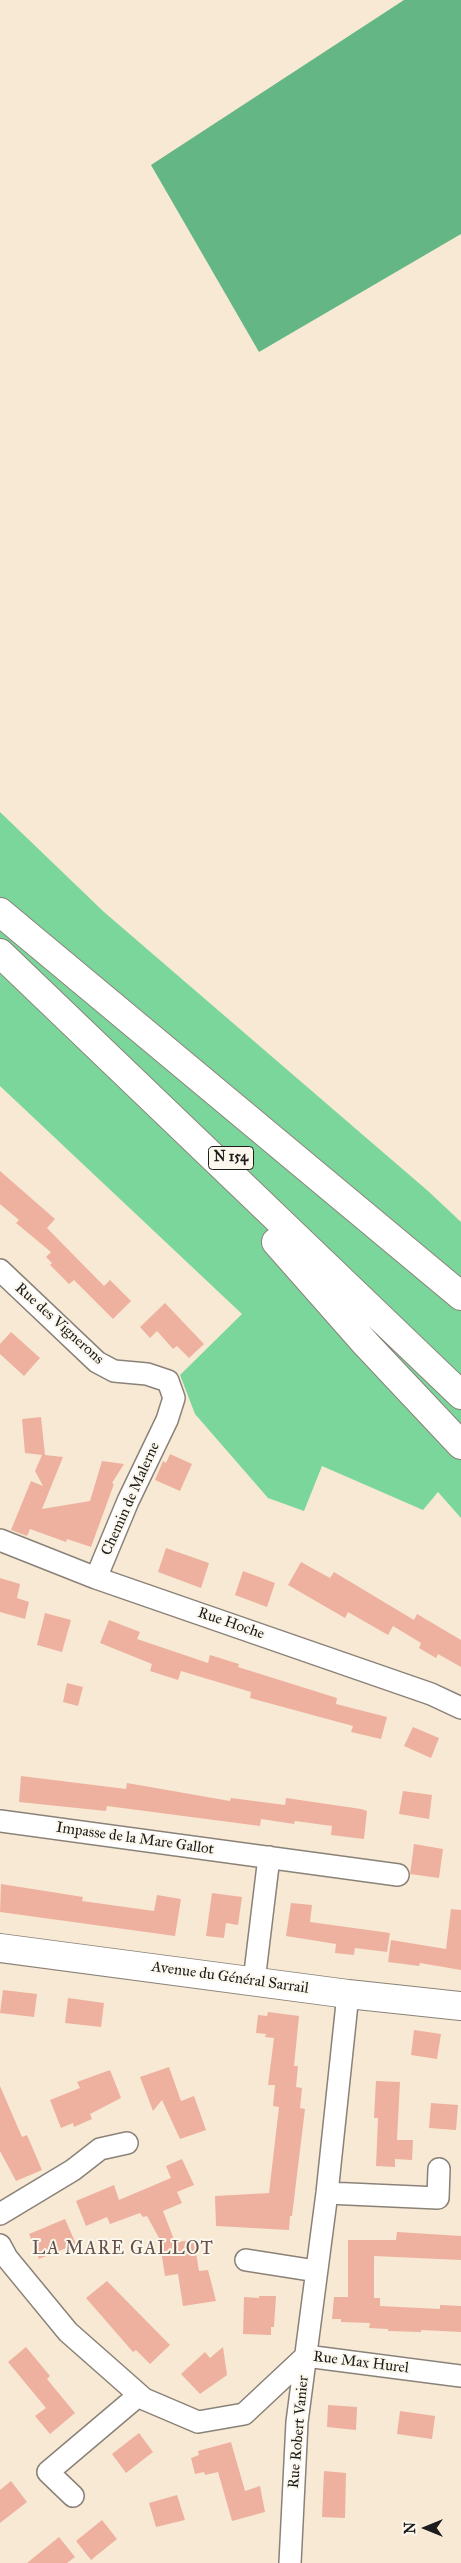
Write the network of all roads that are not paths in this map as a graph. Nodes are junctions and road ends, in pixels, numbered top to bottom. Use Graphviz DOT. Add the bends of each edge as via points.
graph roads {
  1 [pos="0,912"];
  2 [pos="0,938"];
  3 [pos="0,953"];
  4 [pos="165,1112"];
  5 [pos="0,1270"];
  6 [pos="461,1296"];
  7 [pos="461,1380"];
  8 [pos="461,1395"];
  9 [pos="167,1420"];
  10 [pos="461,1445"];
  11 [pos="0,1540"];
  12 [pos="96,1578"];
  13 [pos="461,1708"];
  14 [pos="0,1821"];
  15 [pos="269,1857"];
  16 [pos="398,1874"];
  17 [pos="0,1948"];
  18 [pos="254,1981"];
  19 [pos="348,1994"];
  20 [pos="461,2006"];
  21 [pos="127,2143"];
  22 [pos="439,2169"];
  23 [pos="327,2193"];
  24 [pos="0,2214"];
  25 [pos="0,2245"];
  26 [pos="246,2260"];
  27 [pos="316,2271"];
  28 [pos="306,2356"];
  29 [pos="461,2376"];
  30 [pos="139,2395"];
  31 [pos="73,2496"];
  32 [pos="290,2563"];
  1 -- 6 [label="main road"];
  2 -- 7 [label="main road, N 154"];
  3 -- 4 [label="main road, N 154"];
  4 -- 8 [label="main road, N 154"];
  4 -- 10 [label="main road" via="204,1166"];
  5 -- 9 [label="street, Rue des Vignerons" via="97,1362 114,1371 147,1374 168,1381 174,1398"];
  9 -- 12 [label="street, Chemin de Malerne"];
  11 -- 12 [label="street, Rue Hoche"];
  12 -- 13 [label="street, Rue Hoche" via="422,1690"];
  14 -- 15 [label="street, Impasse de la Mare Gallot"];
  15 -- 16 [label="street, Impasse de la Mare Gallot"];
  15 -- 18 [label="street"];
  17 -- 18 [label="main road, Avenue du Général Sarrail"];
  18 -- 19 [label="main road, Avenue du Général Sarrail"];
  19 -- 20 [label="main road, Avenue du Général Sarrail"];
  19 -- 23 [label="street, Rue Robert Vanier"];
  21 -- 24 [label="street" via="100,2149 73,2170"];
  22 -- 23 [label="street" via="438,2198"];
  23 -- 27 [label="street, Rue Robert Vanier"];
  25 -- 30 [label="street, Rue Max Hurel" via="68,2332"];
  26 -- 27 [label="street"];
  27 -- 28 [label="street, Rue Robert Vanier"];
  28 -- 29 [label="street, Rue Max Hurel"];
  28 -- 30 [label="street, Rue Max Hurel" via="244,2414 198,2422"];
  28 -- 32 [label="street, Rue Robert Vanier" via="297,2422"];
  30 -- 31 [label="street" via="48,2472"];
}
